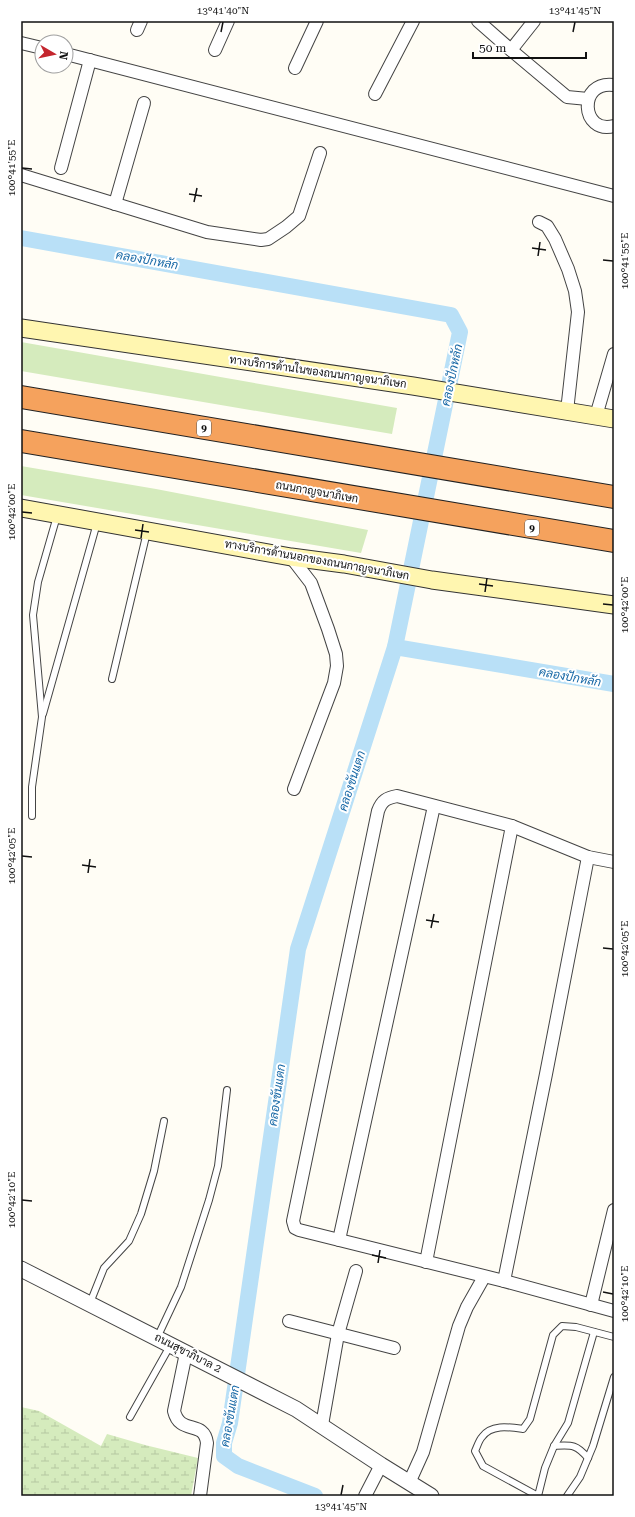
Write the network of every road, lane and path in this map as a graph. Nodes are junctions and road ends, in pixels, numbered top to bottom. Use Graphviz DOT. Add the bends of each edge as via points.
graph roads {
  1 [pos="228,21"];
  2 [pos="413,21"];
  3 [pos="478,21"];
  4 [pos="534,21"];
  5 [pos="315,22"];
  6 [pos="21,42"];
  7 [pos="34,46"];
  8 [pos="216,50"];
  9 [pos="511,50"];
  10 [pos="74,56"];
  11 [pos="90,60"];
  12 [pos="294,68"];
  13 [pos="614,84"];
  14 [pos="375,94"];
  15 [pos="588,99"];
  16 [pos="144,103"];
  17 [pos="614,126"];
  18 [pos="320,153"];
  19 [pos="61,168"];
  20 [pos="21,175"];
  21 [pos="614,196"];
  22 [pos="115,204"];
  23 [pos="539,222"];
  24 [pos="21,328"];
  25 [pos="614,354"];
  26 [pos="21,397"];
  27 [pos="567,411"];
  28 [pos="609,417"];
  29 [pos="21,441"];
  30 [pos="614,497"];
  31 [pos="21,508"];
  32 [pos="57,514"];
  33 [pos="97,521"];
  34 [pos="148,530"];
  35 [pos="614,541"];
  36 [pos="291,557"];
  37 [pos="614,605"];
  38 [pos="112,679"];
  39 [pos="42,717"];
  40 [pos="294,789"];
  41 [pos="434,806"];
  42 [pos="32,816"];
  43 [pos="512,826"];
  44 [pos="588,857"];
  45 [pos="614,862"];
  46 [pos="227,1090"];
  47 [pos="164,1121"];
  48 [pos="614,1210"];
  49 [pos="339,1240"];
  50 [pos="426,1262"];
  51 [pos="21,1269"];
  52 [pos="356,1271"];
  53 [pos="484,1277"];
  54 [pos="504,1281"];
  55 [pos="90,1304"];
  56 [pos="591,1305"];
  57 [pos="614,1311"];
  58 [pos="289,1321"];
  59 [pos="594,1332"];
  60 [pos="338,1334"];
  61 [pos="614,1337"];
  62 [pos="157,1338"];
  63 [pos="171,1345"];
  64 [pos="394,1348"];
  65 [pos="186,1352"];
  66 [pos="614,1377"];
  67 [pos="130,1417"];
  68 [pos="322,1425"];
  69 [pos="554,1446"];
  70 [pos="588,1458"];
  71 [pos="381,1465"];
  72 [pos="409,1483"];
  73 [pos="200,1496"];
  74 [pos="365,1496"];
  75 [pos="431,1496"];
  76 [pos="538,1496"];
  77 [pos="567,1496"];
  1 -- 8 [label="street"];
  2 -- 14 [label="street"];
  3 -- 9 [label="street"];
  4 -- 9 [label="street"];
  5 -- 12 [label="street"];
  6 -- 7 [label="street"];
  9 -- 15 [label="street" via="567,97"];
  10 -- 11 [label="street"];
  11 -- 19 [label="street"];
  11 -- 21 [label="street"];
  13 -- 15 [label="street" via="603,85 594,90"];
  15 -- 17 [label="street" via="587,109 591,119 599,125 609,128"];
  16 -- 22 [label="street"];
  18 -- 22 [label="street" via="299,216 268,239 238,238 207,232"];
  20 -- 22 [label="street"];
  23 -- 27 [label="street" via="547,226 568,269 578,312"];
  24 -- 27 [label="main road, ทางบริการด้านในของถนนกาญจนาภิเษก"];
  25 -- 28 [label="street"];
  26 -- 30 [label="highway, 9"];
  27 -- 28 [label="main road, ทางบริการด้านในของถนนกาญจนาภิเษก"];
  29 -- 35 [label="highway, ถนนกาญจนาภิเษก / 9"];
  31 -- 32 [label="main road, ทางบริการด้านนอกของถนนกาญจนาภิเษก"];
  32 -- 33 [label="main road, ทางบริการด้านนอกของถนนกาญจนาภิเษก"];
  32 -- 39 [label="lane" via="38,582 33,615"];
  33 -- 34 [label="main road, ทางบริการด้านนอกของถนนกาญจนาภิเษก"];
  33 -- 39 [label="lane"];
  34 -- 36 [label="main road, ทางบริการด้านนอกของถนนกาญจนาภิเษก"];
  34 -- 38 [label="lane"];
  36 -- 37 [label="main road, ทางบริการด้านนอกของถนนกาญจนาภิเษก" via="432,580"];
  36 -- 40 [label="street" via="311,583 336,654 337,666 334,684"];
  39 -- 42 [label="lane" via="32,787"];
  41 -- 43 [label="street"];
  41 -- 49 [label="street"];
  41 -- 49 [label="street" via="397,796 388,797 381,802 378,810 293,1221 295,1228"];
  43 -- 44 [label="street"];
  43 -- 50 [label="street"];
  44 -- 45 [label="street"];
  44 -- 54 [label="street"];
  46 -- 62 [label="lane" via="218,1166 209,1200 181,1287"];
  47 -- 55 [label="lane" via="154,1171 141,1214 128,1241 104,1268"];
  48 -- 56 [label="street"];
  49 -- 50 [label="street"];
  50 -- 53 [label="street"];
  51 -- 55 [label="street, ถนนสุขาภิบาล 2"];
  52 -- 60 [label="street"];
  53 -- 54 [label="street"];
  53 -- 72 [label="street" via="459,1326 424,1452"];
  54 -- 56 [label="street"];
  55 -- 62 [label="street, ถนนสุขาภิบาล 2"];
  56 -- 57 [label="street"];
  58 -- 60 [label="street"];
  59 -- 61 [label="lane"];
  59 -- 69 [label="lane" via="568,1423"];
  59 -- 76 [label="lane" via="562,1326 553,1335 530,1419 523,1429 493,1428 482,1436 475,1451 483,1466"];
  60 -- 64 [label="street"];
  60 -- 68 [label="street"];
  62 -- 63 [label="street, ถนนสุขาภิบาล 2"];
  63 -- 65 [label="street, ถนนสุขาภิบาล 2"];
  63 -- 67 [label="lane"];
  65 -- 68 [label="street, ถนนสุขาภิบาล 2"];
  65 -- 73 [label="street" via="174,1411 180,1424 203,1432 206,1436"];
  66 -- 70 [label="lane"];
  68 -- 71 [label="street, ถนนสุขาภิบาล 2"];
  69 -- 70 [label="lane" via="570,1445 580,1448"];
  69 -- 76 [label="lane"];
  70 -- 77 [label="lane" via="580,1477"];
  71 -- 72 [label="street, ถนนสุขาภิบาล 2"];
  71 -- 74 [label="street"];
  72 -- 75 [label="street, ถนนสุขาภิบาล 2"];
}
